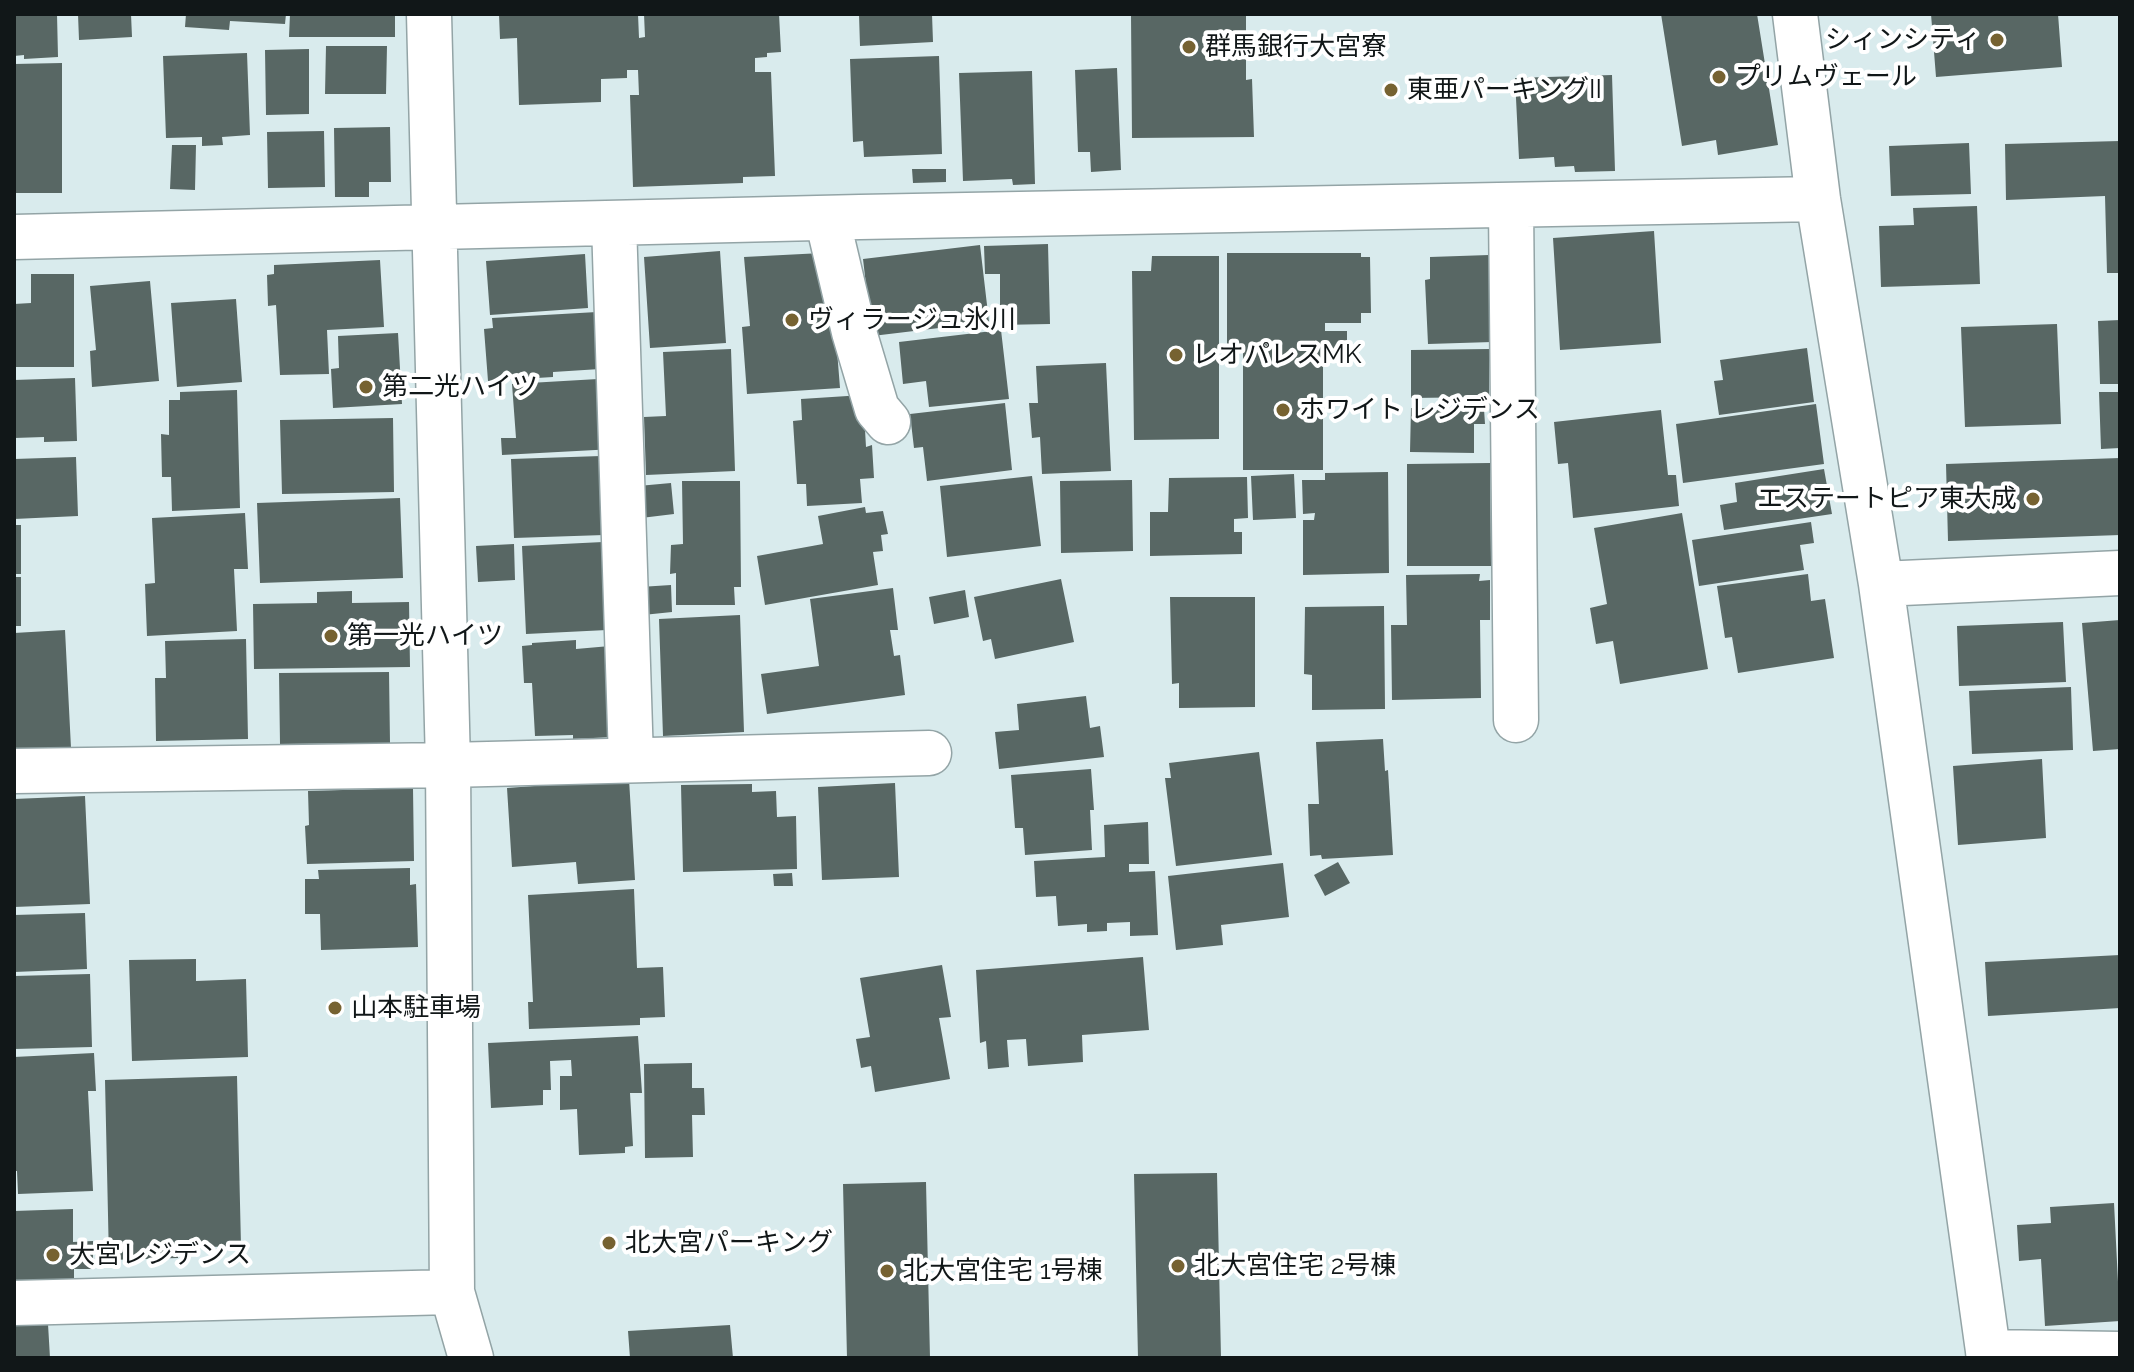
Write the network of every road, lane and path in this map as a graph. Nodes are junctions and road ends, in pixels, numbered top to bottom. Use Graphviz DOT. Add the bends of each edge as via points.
graph roads {
  1 [pos="429,14"];
  2 [pos="1795,14"];
  3 [pos="1818,199"];
  4 [pos="1511,205"];
  5 [pos="827,218"];
  6 [pos="614,223"];
  7 [pos="435,227"];
  8 [pos="14,237"];
  9 [pos="888,422"];
  10 [pos="2120,573"];
  11 [pos="1881,584"];
  12 [pos="1516,720"];
  13 [pos="929,753"];
  14 [pos="631,760"];
  15 [pos="448,765"];
  16 [pos="14,771"];
  17 [pos="452,1292"];
  18 [pos="14,1303"];
  19 [pos="2120,1354"];
  20 [pos="1988,1355"];
  21 [pos="471,1358"];
  1 -- 7 [label="street"];
  2 -- 3 [label="street"];
  3 -- 4 [label="street"];
  3 -- 11 [label="street"];
  4 -- 5 [label="street"];
  4 -- 12 [label="street"];
  5 -- 6 [label="street"];
  5 -- 9 [label="street" via="877,409"];
  6 -- 7 [label="street"];
  6 -- 14 [label="street"];
  7 -- 8 [label="street"];
  7 -- 15 [label="street"];
  10 -- 11 [label="street"];
  11 -- 20 [label="street"];
  13 -- 14 [label="street"];
  14 -- 15 [label="street"];
  15 -- 16 [label="street"];
  15 -- 17 [label="street"];
  17 -- 18 [label="street"];
  17 -- 21 [label="street"];
  19 -- 20 [label="street"];
}
